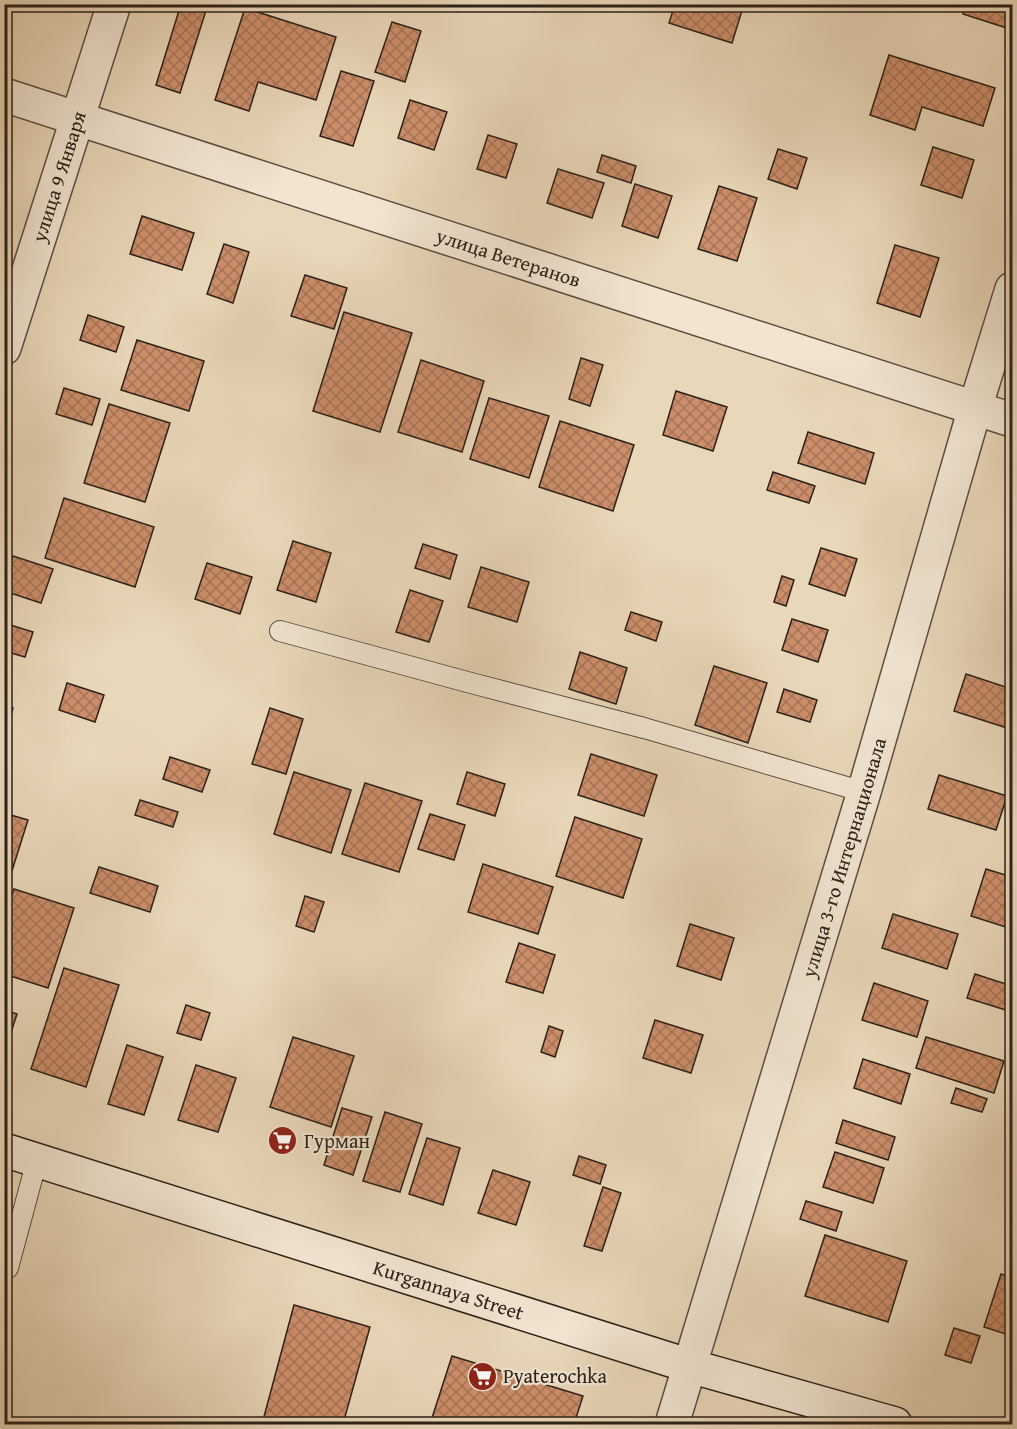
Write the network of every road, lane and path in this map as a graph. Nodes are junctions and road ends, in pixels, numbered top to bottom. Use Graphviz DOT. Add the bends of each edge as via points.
graph roads {
  1 [pos="114,4"];
  2 [pos="4,95"];
  3 [pos="79,118"];
  4 [pos="1012,289"];
  5 [pos="4,348"];
  6 [pos="975,408"];
  7 [pos="1012,420"];
  8 [pos="280,631"];
  9 [pos="864,792"];
  10 [pos="4,1150"];
  11 [pos="37,1160"];
  12 [pos="9,1268"];
  13 [pos="690,1366"];
  14 [pos="672,1425"];
  15 [pos="895,1425"];
  1 -- 3 [label="street, улица 9 Января"];
  2 -- 3 [label="street, улица Ветеранов"];
  3 -- 5 [label="street, улица 9 Января"];
  3 -- 6 [label="street, улица Ветеранов"];
  4 -- 6 [label="street, улица 3-го Интернационала"];
  6 -- 7 [label="street, улица Ветеранов"];
  6 -- 9 [label="street, улица 3-го Интернационала"];
  8 -- 9 [label="lane" via="644,728"];
  9 -- 13 [label="street, улица 3-го Интернационала"];
  10 -- 11 [label="street, Kurgannaya Street"];
  11 -- 12 [label="lane"];
  11 -- 13 [label="street, Kurgannaya Street"];
  13 -- 14 [label="street, улица 3-го Интернационала"];
  13 -- 15 [label="street, Kurgannaya Street"];
}
